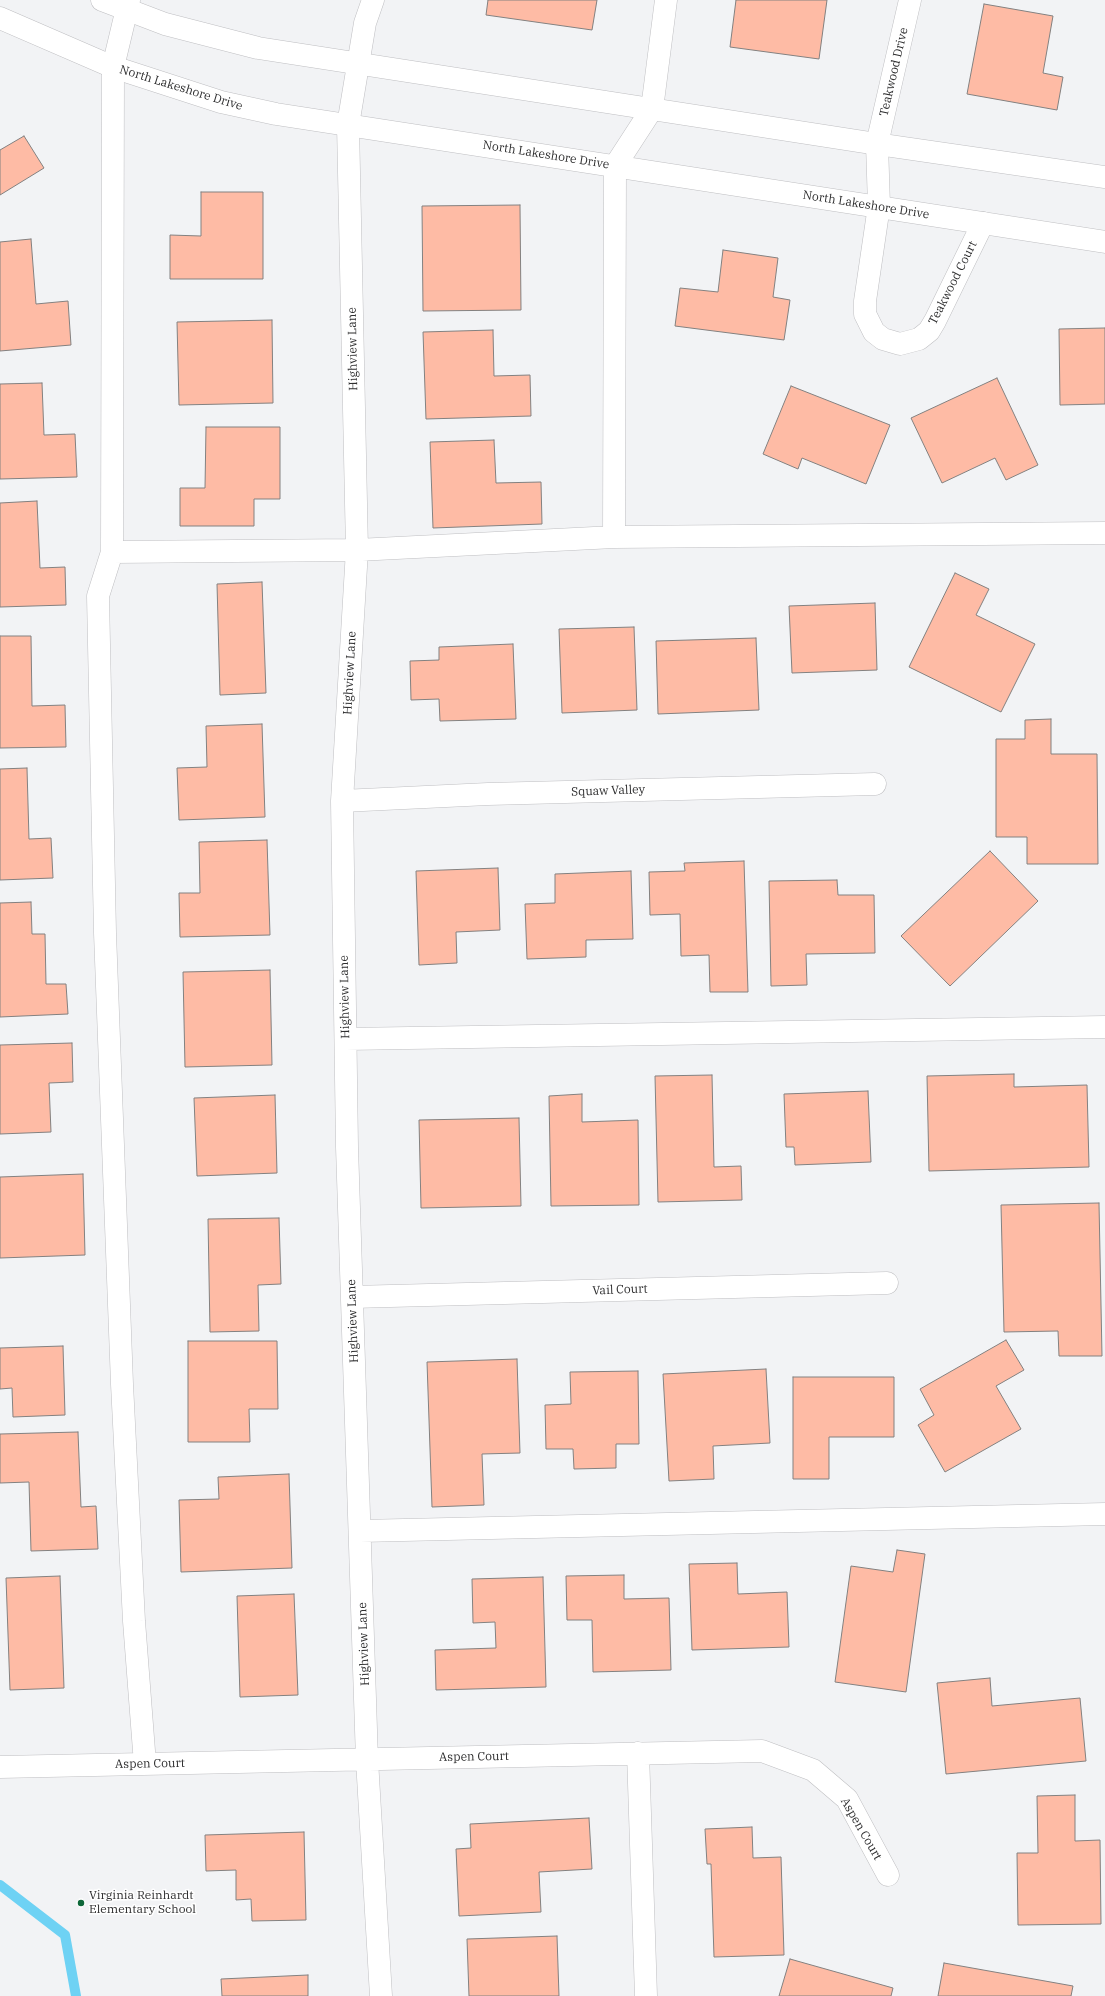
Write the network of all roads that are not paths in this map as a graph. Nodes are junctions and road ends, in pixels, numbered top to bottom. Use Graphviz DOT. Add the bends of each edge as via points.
graph roads {
  1 [pos="102,0"];
  2 [pos="373,0"];
  3 [pos="666,0"];
  4 [pos="910,0"];
  5 [pos="128,5"];
  6 [pos="0,18"];
  7 [pos="357,64"];
  8 [pos="113,67"];
  9 [pos="652,109"];
  10 [pos="348,125"];
  11 [pos="877,144"];
  12 [pos="615,166"];
  13 [pos="1105,177"];
  14 [pos="879,206"];
  15 [pos="983,223"];
  16 [pos="1105,242"];
  17 [pos="1105,532"];
  18 [pos="614,537"];
  19 [pos="357,550"];
  20 [pos="112,552"];
  21 [pos="875,784"];
  22 [pos="342,800"];
  23 [pos="1105,1027"];
  24 [pos="346,1039"];
  25 [pos="887,1283"];
  26 [pos="352,1297"];
  27 [pos="1105,1514"];
  28 [pos="360,1531"];
  29 [pos="638,1753"];
  30 [pos="367,1760"];
  31 [pos="145,1764"];
  32 [pos="0,1767"];
  33 [pos="888,1875"];
  34 [pos="381,1996"];
  35 [pos="646,1996"];
  1 -- 5 [label="street"];
  2 -- 7 [label="street, Highview Lane" via="365,23"];
  3 -- 9 [label="street"];
  4 -- 11 [label="street, Teakwood Drive"];
  5 -- 7 [label="street" via="165,24 219,39"];
  5 -- 8 [label="street"];
  6 -- 8 [label="street, North Lakeshore Drive"];
  7 -- 9 [label="street"];
  7 -- 10 [label="street, Highview Lane"];
  8 -- 10 [label="street, North Lakeshore Drive" via="221,102 276,114"];
  8 -- 20 [label="street"];
  9 -- 11 [label="street"];
  9 -- 12 [label="street"];
  10 -- 12 [label="street, North Lakeshore Drive"];
  10 -- 19 [label="street, Highview Lane"];
  11 -- 13 [label="street"];
  11 -- 14 [label="street, Teakwood Court"];
  12 -- 14 [label="street, North Lakeshore Drive"];
  12 -- 18 [label="street"];
  14 -- 15 [label="street, North Lakeshore Drive"];
  14 -- 15 [label="street, Teakwood Court" via="865,314 874,332 883,339 900,344 919,339 929,331"];
  15 -- 16 [label="street, North Lakeshore Drive"];
  17 -- 18 [label="street"];
  18 -- 19 [label="street"];
  19 -- 20 [label="street"];
  19 -- 22 [label="street, Highview Lane"];
  20 -- 31 [label="street" via="98,596 105,933 122,1384 134,1621"];
  21 -- 22 [label="street, Squaw Valley"];
  22 -- 24 [label="street, Highview Lane"];
  23 -- 24 [label="street"];
  24 -- 26 [label="street, Highview Lane"];
  25 -- 26 [label="street, Vail Court"];
  26 -- 28 [label="street, Highview Lane"];
  27 -- 28 [label="street"];
  28 -- 30 [label="street, Highview Lane"];
  29 -- 30 [label="street, Aspen Court"];
  29 -- 33 [label="street, Aspen Court" via="762,1751 814,1770 847,1799"];
  29 -- 35 [label="street"];
  30 -- 31 [label="street, Aspen Court"];
  30 -- 34 [label="street, Highview Lane"];
  31 -- 32 [label="street, Aspen Court"];
}
